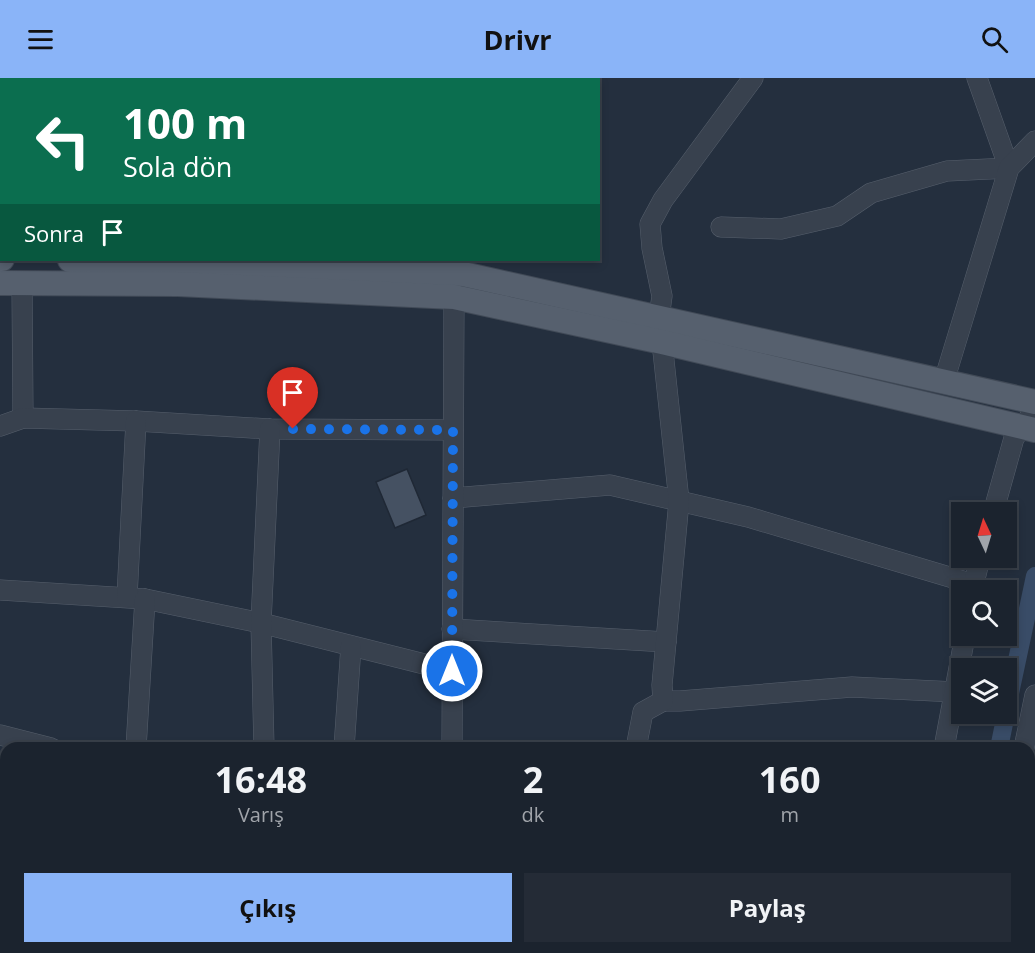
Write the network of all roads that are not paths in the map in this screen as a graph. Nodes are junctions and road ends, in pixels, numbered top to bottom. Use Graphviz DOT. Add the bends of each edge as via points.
graph roads {
  1 [pos="753,78"];
  2 [pos="977,78"];
  3 [pos="1035,141"];
  4 [pos="1009,168"];
  5 [pos="721,227"];
  6 [pos="201,261"];
  7 [pos="466,267"];
  8 [pos="11,283"];
  9 [pos="454,297"];
  10 [pos="658,318"];
  11 [pos="662,342"];
  12 [pos="944,381"];
  13 [pos="1035,402"];
  14 [pos="23,418"];
  15 [pos="136,421"];
  16 [pos="1031,422"];
  17 [pos="0,426"];
  18 [pos="270,429"];
  19 [pos="453,430"];
  20 [pos="453,498"];
  21 [pos="679,501"];
  22 [pos="996,502"];
  23 [pos="951,581"];
  24 [pos="0,590"];
  25 [pos="136,598"];
  26 [pos="261,623"];
  27 [pos="452,629"];
  28 [pos="666,642"];
  29 [pos="351,646"];
  30 [pos="452,671"];
  31 [pos="951,692"];
  32 [pos="1035,695"];
  33 [pos="663,701"];
  34 [pos="951,717"];
  35 [pos="0,735"];
  36 [pos="27,742"];
  37 [pos="136,742"];
  38 [pos="264,742"];
  39 [pos="344,742"];
  40 [pos="452,742"];
  41 [pos="637,742"];
  42 [pos="946,742"];
  43 [pos="1025,742"];
  1 -- 10 [label="street" via="663,200 650,224 662,296"];
  2 -- 4 [label="street"];
  3 -- 4 [label="street"];
  4 -- 5 [label="street" via="948,171 871,193 837,216 781,230"];
  4 -- 12 [label="street"];
  6 -- 7 [label="main road"];
  7 -- 9 [label="main road"];
  7 -- 10 [label="main road"];
  8 -- 9 [label="main road" via="178,284"];
  8 -- 14 [label="street"];
  9 -- 11 [label="main road"];
  9 -- 19 [label="street"];
  10 -- 12 [label="main road"];
  11 -- 16 [label="main road"];
  11 -- 21 [label="street"];
  12 -- 13 [label="main road"];
  14 -- 15 [label="street"];
  14 -- 17 [label="street"];
  15 -- 18 [label="street"];
  15 -- 25 [label="street"];
  16 -- 22 [label="street" via="1014,438"];
  18 -- 19 [label="street"];
  18 -- 26 [label="street"];
  19 -- 20 [label="street"];
  20 -- 21 [label="street" via="610,485"];
  20 -- 27 [label="street"];
  21 -- 23 [label="street" via="748,517"];
  21 -- 28 [label="street"];
  24 -- 25 [label="street"];
  25 -- 26 [label="street"];
  25 -- 37 [label="street"];
  26 -- 29 [label="street"];
  26 -- 38 [label="street"];
  27 -- 28 [label="street"];
  27 -- 30 [label="street"];
  28 -- 33 [label="street"];
  29 -- 30 [label="street"];
  29 -- 39 [label="street"];
  30 -- 40 [label="street"];
  31 -- 33 [label="street" via="852,687"];
  32 -- 43 [label="street"];
  33 -- 41 [label="street" via="643,712"];
  34 -- 42 [label="street"];
  35 -- 36 [label="street"];
}
